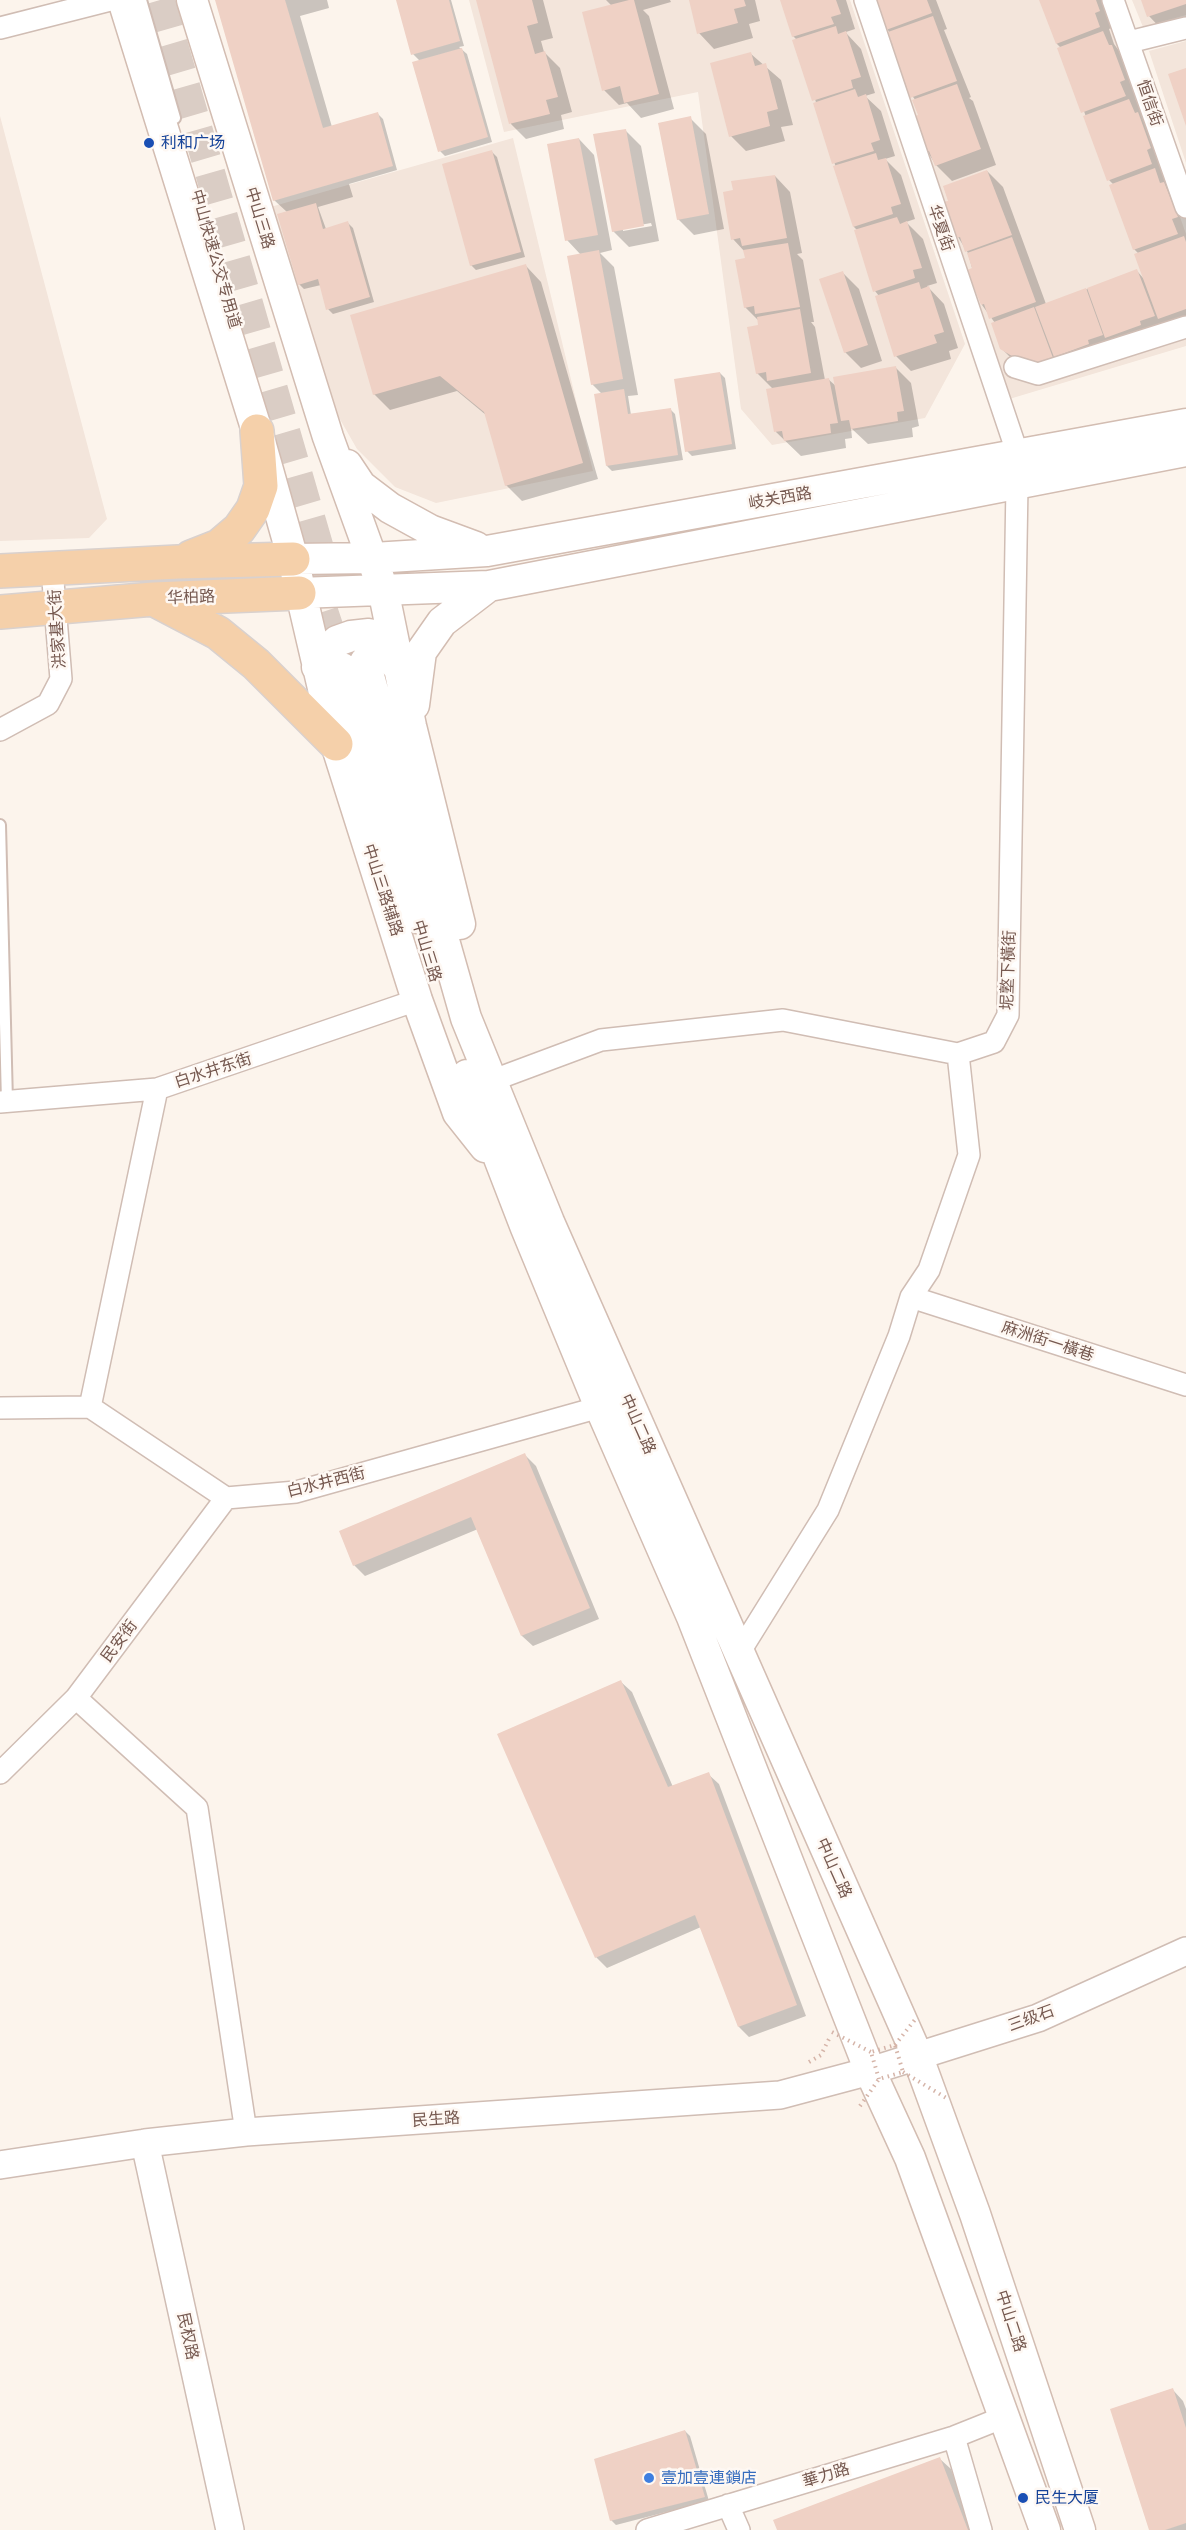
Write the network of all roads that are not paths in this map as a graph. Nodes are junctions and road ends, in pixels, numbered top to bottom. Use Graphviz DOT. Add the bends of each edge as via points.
graph roads {
  1 [pos="110,0"];
  2 [pos="123,0"];
  3 [pos="141,0"];
  4 [pos="182,0"];
  5 [pos="192,0"];
  6 [pos="865,0"];
  7 [pos="1113,0"];
  8 [pos="0,28"];
  9 [pos="1186,28"];
  10 [pos="1129,42"];
  11 [pos="177,125"];
  12 [pos="1186,207"];
  13 [pos="217,262"];
  14 [pos="1186,327"];
  15 [pos="1015,367"];
  16 [pos="257,431"];
  17 [pos="328,437"];
  18 [pos="1185,447"];
  19 [pos="1018,455"];
  20 [pos="1017,486"];
  21 [pos="352,500"];
  22 [pos="281,519"];
  23 [pos="488,551"];
  24 [pos="373,558"];
  25 [pos="293,559"];
  26 [pos="178,562"];
  27 [pos="52,569"];
  28 [pos="0,571"];
  29 [pos="489,586"];
  30 [pos="383,589"];
  31 [pos="299,593"];
  32 [pos="154,599"];
  33 [pos="57,608"];
  34 [pos="0,612"];
  35 [pos="341,666"];
  36 [pos="399,669"];
  37 [pos="411,726"];
  38 [pos="0,730"];
  39 [pos="336,744"];
  40 [pos="0,825"];
  41 [pos="417,1000"];
  42 [pos="466,1018"];
  43 [pos="958,1054"];
  44 [pos="491,1081"];
  45 [pos="157,1089"];
  46 [pos="4,1102"];
  47 [pos="503,1171"];
  48 [pos="537,1225"];
  49 [pos="911,1297"];
  50 [pos="1186,1385"];
  51 [pos="90,1407"];
  52 [pos="600,1407"];
  53 [pos="0,1408"];
  54 [pos="226,1498"];
  55 [pos="739,1653"];
  56 [pos="76,1698"];
  57 [pos="0,1773"];
  58 [pos="1186,1952"];
  59 [pos="905,2058"];
  60 [pos="873,2067"];
  61 [pos="246,2132"];
  62 [pos="145,2143"];
  63 [pos="0,2165"];
  64 [pos="1004,2417"];
  65 [pos="954,2437"];
  66 [pos="728,2505"];
  67 [pos="230,2530"];
  68 [pos="647,2530"];
  69 [pos="739,2530"];
  70 [pos="981,2530"];
  71 [pos="1045,2530"];
  72 [pos="1080,2530"];
  1 -- 8 [label="street"];
  2 -- 16 [label="main road"];
  3 -- 11 [label="lane"];
  4 -- 21 [label="lane" via="285,336 317,430"];
  5 -- 17 [label="main road, 中山三路"];
  6 -- 19 [label="street, 华夏街"];
  7 -- 10 [label="street, 恒信街"];
  9 -- 10 [label="street"];
  10 -- 12 [label="street, 恒信街"];
  13 -- 22 [label="lane, 中山快速公交专用道" via="280,479"];
  14 -- 15 [label="street" via="1038,374"];
  16 -- 22 [label="main road, 中山三路辅路"];
  16 -- 26 [label="main road" via="261,486 254,509 219,546"];
  17 -- 21 [label="main road"];
  17 -- 23 [label="main road" via="362,486 390,508 430,530"];
  18 -- 19 [label="main road, 岐关西路"];
  18 -- 20 [label="main road, 岐关西路"];
  19 -- 23 [label="main road, 岐关西路"];
  20 -- 29 [label="main road, 岐关西路"];
  20 -- 43 [label="street, 坭墪下橫街" via="1008,1015 994,1042"];
  21 -- 24 [label="main road"];
  22 -- 25 [label="main road, 中山三路辅路"];
  23 -- 24 [label="main road, 岐关西路"];
  24 -- 25 [label="main road"];
  24 -- 30 [label="main road"];
  25 -- 26 [label="main road"];
  25 -- 31 [label="main road, 中山三路辅路"];
  26 -- 27 [label="main road"];
  27 -- 28 [label="main road"];
  27 -- 33 [label="street, 洪家基大街"];
  29 -- 30 [label="main road, 岐关西路"];
  29 -- 37 [label="main road" via="442,622 421,652"];
  30 -- 31 [label="main road, 华柏路"];
  30 -- 36 [label="main road"];
  31 -- 32 [label="main road, 华柏路"];
  31 -- 35 [label="main road, 中山三路辅路"];
  32 -- 33 [label="main road, 华柏路"];
  32 -- 39 [label="main road" via="218,633 256,664"];
  33 -- 34 [label="main road, 华柏路"];
  33 -- 38 [label="street, 洪家基大街" via="61,679 48,704"];
  35 -- 36 [label="main road" via="323,654 337,641 369,634 384,645"];
  35 -- 39 [label="main road, 中山三路辅路"];
  35 -- 42 [label="main road, 中山三路"];
  35 -- 47 [label="main road, 中山三路" via="449,1024"];
  36 -- 37 [label="main road"];
  37 -- 42 [label="main road" via="470,965"];
  39 -- 41 [label="main road, 中山三路辅路"];
  40 -- 46 [label="lane"];
  41 -- 45 [label="street, 白水井东街"];
  41 -- 47 [label="main road, 中山三路辅路" via="458,1113"];
  42 -- 44 [label="main road, 中山三路"];
  43 -- 44 [label="street, 坭墪下橫街" via="783,1020 601,1040"];
  43 -- 49 [label="street" via="969,1155 929,1270"];
  44 -- 48 [label="main road, 中山三路"];
  45 -- 46 [label="street, 白水井东街"];
  45 -- 51 [label="street"];
  47 -- 48 [label="main road, 中山三路"];
  48 -- 52 [label="main road, 中山二路"];
  48 -- 55 [label="main road, 中山二路"];
  49 -- 50 [label="street, 麻洲街一橫巷"];
  49 -- 55 [label="street" via="828,1510"];
  51 -- 53 [label="street"];
  51 -- 54 [label="street"];
  52 -- 54 [label="street, 白水井西街" via="296,1492"];
  52 -- 60 [label="main road, 中山二路" via="692,1617"];
  54 -- 56 [label="street, 民安街"];
  55 -- 59 [label="main road, 中山二路"];
  56 -- 57 [label="street, 民安街"];
  56 -- 61 [label="street" via="197,1808"];
  58 -- 59 [label="street, 三级石" via="1038,2018"];
  59 -- 60 [label="street, 三级石"];
  59 -- 72 [label="main road, 中山二路" via="975,2214"];
  60 -- 61 [label="street, 民生路" via="780,2095"];
  60 -- 64 [label="main road, 中山二路"];
  61 -- 62 [label="street, 民生路"];
  62 -- 63 [label="street, 民生路"];
  62 -- 67 [label="street, 民权路"];
  64 -- 65 [label="street, 華力路"];
  64 -- 71 [label="main road, 中山二路"];
  65 -- 66 [label="street, 華力路"];
  65 -- 70 [label="street"];
  66 -- 68 [label="street, 華力路"];
  66 -- 69 [label="street"];
}
